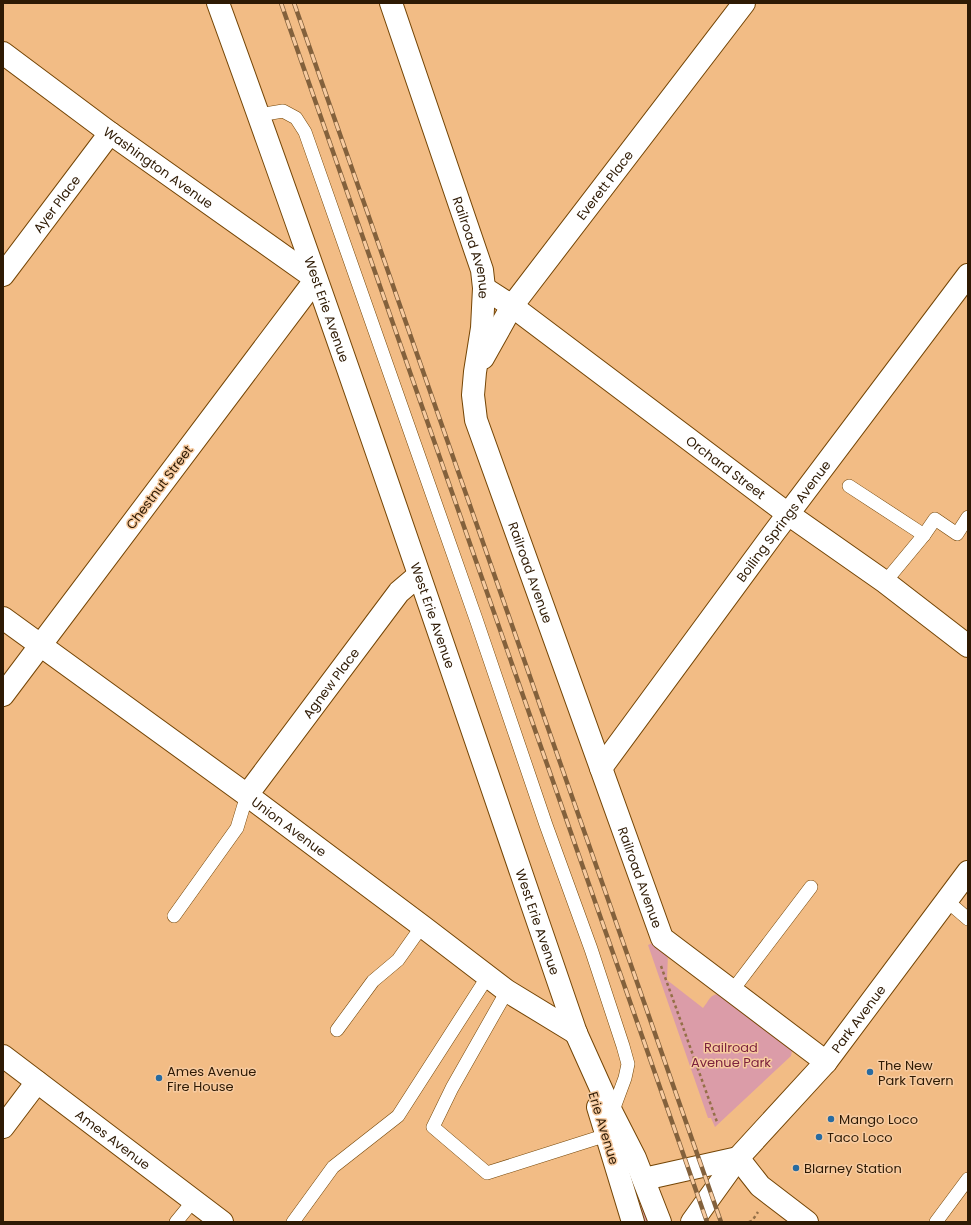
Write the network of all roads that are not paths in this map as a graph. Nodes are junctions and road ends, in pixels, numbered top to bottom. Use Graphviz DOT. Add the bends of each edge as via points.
graph roads {
  1 [pos="218,3"];
  2 [pos="391,3"];
  3 [pos="744,3"];
  4 [pos="3,53"];
  5 [pos="258,115"];
  6 [pos="110,133"];
  7 [pos="3,275"];
  8 [pos="968,275"];
  9 [pos="316,279"];
  10 [pos="484,288"];
  11 [pos="512,306"];
  12 [pos="474,372"];
  13 [pos="849,486"];
  14 [pos="788,514"];
  15 [pos="968,517"];
  16 [pos="924,535"];
  17 [pos="419,574"];
  18 [pos="885,582"];
  19 [pos="3,618"];
  20 [pos="40,645"];
  21 [pos="968,646"];
  22 [pos="3,695"];
  23 [pos="601,768"];
  24 [pos="247,795"];
  25 [pos="968,872"];
  26 [pos="811,887"];
  27 [pos="947,901"];
  28 [pos="174,916"];
  29 [pos="968,918"];
  30 [pos="422,926"];
  31 [pos="488,976"];
  32 [pos="507,991"];
  33 [pos="732,991"];
  34 [pos="337,1030"];
  35 [pos="576,1033"];
  36 [pos="3,1056"];
  37 [pos="826,1062"];
  38 [pos="37,1082"];
  39 [pos="3,1127"];
  40 [pos="613,1127"];
  41 [pos="738,1158"];
  42 [pos="644,1179"];
  43 [pos="968,1179"];
  44 [pos="194,1200"];
  45 [pos="176,1222"];
  46 [pos="222,1222"];
  47 [pos="293,1222"];
  48 [pos="634,1222"];
  49 [pos="660,1222"];
  50 [pos="692,1222"];
  51 [pos="807,1222"];
  52 [pos="936,1222"];
  1 -- 5 [label="street, West Erie Avenue"];
  2 -- 10 [label="street, Railroad Avenue" via="482,270"];
  3 -- 11 [label="street, Everett Place"];
  4 -- 6 [label="street, Washington Avenue"];
  5 -- 9 [label="street, West Erie Avenue"];
  5 -- 40 [label="lane" via="283,111 296,118 305,132 543,818 591,949 628,1064"];
  6 -- 7 [label="street, Ayer Place"];
  6 -- 9 [label="street, Washington Avenue"];
  8 -- 14 [label="street, Boiling Springs Avenue"];
  9 -- 17 [label="street, West Erie Avenue"];
  9 -- 20 [label="street, Chestnut Street"];
  10 -- 11 [label="street, Orchard Street"];
  10 -- 12 [label="street, Railroad Avenue" via="482,328"];
  11 -- 12 [label="street, Everett Place"];
  11 -- 14 [label="street, Orchard Street"];
  12 -- 23 [label="street, Railroad Avenue" via="476,420"];
  13 -- 16 [label="lane"];
  14 -- 18 [label="street, Orchard Street"];
  14 -- 23 [label="street, Boiling Springs Avenue"];
  15 -- 16 [label="lane" via="957,534 935,519"];
  16 -- 18 [label="lane"];
  17 -- 24 [label="street, Agnew Place" via="399,592"];
  17 -- 35 [label="street, West Erie Avenue"];
  18 -- 21 [label="street, Orchard Street"];
  19 -- 20 [label="street, Union Avenue"];
  20 -- 22 [label="street, Chestnut Street"];
  20 -- 24 [label="street, Union Avenue"];
  23 -- 33 [label="street, Railroad Avenue" via="662,938"];
  24 -- 28 [label="lane" via="237,828"];
  24 -- 30 [label="street, Union Avenue"];
  25 -- 27 [label="street, Park Avenue"];
  26 -- 33 [label="lane"];
  27 -- 29 [label="lane"];
  27 -- 37 [label="street, Park Avenue"];
  30 -- 31 [label="street, Union Avenue"];
  30 -- 34 [label="lane" via="398,960 373,981"];
  31 -- 32 [label="street, Union Avenue"];
  31 -- 47 [label="lane" via="398,1116 333,1167"];
  32 -- 35 [label="street, Union Avenue"];
  32 -- 40 [label="lane" via="433,1127 487,1173"];
  33 -- 37 [label="street, Railroad Avenue"];
  35 -- 40 [label="street, Erie Avenue"];
  36 -- 38 [label="street, Ames Avenue"];
  37 -- 41 [label="street, Park Avenue"];
  38 -- 39 [label="street"];
  38 -- 44 [label="street, Ames Avenue"];
  40 -- 42 [label="street"];
  40 -- 48 [label="street, Erie Avenue"];
  41 -- 42 [label="street"];
  41 -- 50 [label="street, Park Avenue"];
  41 -- 51 [label="street" via="760,1186"];
  42 -- 49 [label="street"];
  43 -- 52 [label="lane"];
  44 -- 45 [label="lane"];
  44 -- 46 [label="street, Ames Avenue"];
}
